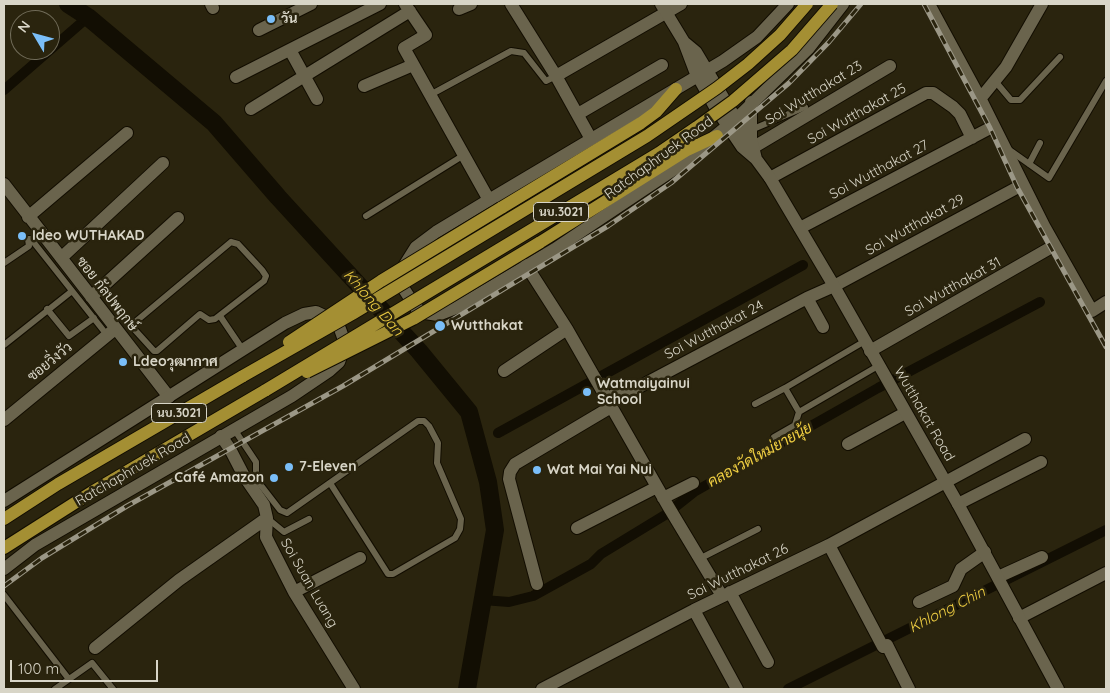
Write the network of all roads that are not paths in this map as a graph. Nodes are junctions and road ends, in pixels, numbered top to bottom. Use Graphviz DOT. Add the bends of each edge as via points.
graph roads {
  1 [pos="312,4"];
  2 [pos="380,4"];
  3 [pos="510,4"];
  4 [pos="681,4"];
  5 [pos="788,4"];
  6 [pos="807,4"];
  7 [pos="832,4"];
  8 [pos="843,4"];
  9 [pos="929,4"];
  10 [pos="1042,4"];
  11 [pos="408,7"];
  12 [pos="664,8"];
  13 [pos="259,30"];
  14 [pos="689,49"];
  15 [pos="290,50"];
  16 [pos="1060,57"];
  17 [pos="723,61"];
  18 [pos="413,64"];
  19 [pos="662,65"];
  20 [pos="890,66"];
  21 [pos="702,73"];
  22 [pos="304,75"];
  23 [pos="556,76"];
  24 [pos="236,77"];
  25 [pos="1106,81"];
  26 [pos="995,82"];
  27 [pos="364,86"];
  28 [pos="676,89"];
  29 [pos="430,95"];
  30 [pos="317,99"];
  31 [pos="980,99"];
  32 [pos="751,102"];
  33 [pos="805,107"];
  34 [pos="250,109"];
  35 [pos="578,114"];
  36 [pos="732,123"];
  37 [pos="994,126"];
  38 [pos="127,133"];
  39 [pos="717,136"];
  40 [pos="972,138"];
  41 [pos="591,139"];
  42 [pos="1040,143"];
  43 [pos="751,144"];
  44 [pos="1006,149"];
  45 [pos="464,155"];
  46 [pos="164,162"];
  47 [pos="1029,164"];
  48 [pos="770,178"];
  49 [pos="4,184"];
  50 [pos="1022,185"];
  51 [pos="489,200"];
  52 [pos="366,216"];
  53 [pos="28,217"];
  54 [pos="178,218"];
  55 [pos="800,228"];
  56 [pos="1050,248"];
  57 [pos="61,258"];
  58 [pos="4,263"];
  59 [pos="526,265"];
  60 [pos="834,286"];
  61 [pos="72,291"];
  62 [pos="90,296"];
  63 [pos="807,298"];
  64 [pos="1106,302"];
  65 [pos="47,310"];
  66 [pos="220,316"];
  67 [pos="94,318"];
  68 [pos="823,327"];
  69 [pos="567,330"];
  70 [pos="111,332"];
  71 [pos="4,345"];
  72 [pos="867,346"];
  73 [pos="243,350"];
  74 [pos="504,371"];
  75 [pos="243,376"];
  76 [pos="884,376"];
  77 [pos="786,388"];
  78 [pos="266,390"];
  79 [pos="169,397"];
  80 [pos="609,403"];
  81 [pos="755,404"];
  82 [pos="799,412"];
  83 [pos="905,413"];
  84 [pos="4,420"];
  85 [pos="234,429"];
  86 [pos="221,436"];
  87 [pos="774,437"];
  88 [pos="1025,439"];
  89 [pos="848,444"];
  90 [pos="1041,462"];
  91 [pos="330,483"];
  92 [pos="693,483"];
  93 [pos="946,483"];
  94 [pos="657,486"];
  95 [pos="4,501"];
  96 [pos="958,504"];
  97 [pos="668,506"];
  98 [pos="267,518"];
  99 [pos="4,519"];
  100 [pos="309,519"];
  101 [pos="577,528"];
  102 [pos="758,529"];
  103 [pos="16,540"];
  104 [pos="829,545"];
  105 [pos="4,548"];
  106 [pos="985,552"];
  107 [pos="4,553"];
  108 [pos="1042,557"];
  109 [pos="360,558"];
  110 [pos="701,558"];
  111 [pos="4,569"];
  112 [pos="1106,573"];
  113 [pos="1000,580"];
  114 [pos="537,584"];
  115 [pos="294,592"];
  116 [pos="726,594"];
  117 [pos="4,595"];
  118 [pos="919,602"];
  119 [pos="694,610"];
  120 [pos="1019,618"];
  121 [pos="96,648"];
  122 [pos="768,662"];
  123 [pos="68,678"];
  124 [pos="55,689"];
  125 [pos="113,689"];
  126 [pos="354,689"];
  127 [pos="542,689"];
  128 [pos="737,689"];
  129 [pos="909,689"];
  130 [pos="1058,689"];
  1 -- 13 [label="street"];
  2 -- 15 [label="street"];
  3 -- 23 [label="street"];
  4 -- 12 [label="street"];
  5 -- 17 [label="street, Ratchaphruek Road / นบ.3021" via="757,37"];
  6 -- 75 [label="main road, Ratchaphruek Road / นบ.3021, bridge" via="748,64 647,136"];
  7 -- 78 [label="main road, Ratchaphruek Road / นบ.3021, bridge" via="792,50 690,133"];
  8 -- 32 [label="street, Ratchaphruek Road" via="808,49"];
  9 -- 31 [label="street"];
  10 -- 26 [label="street"];
  11 -- 18 [label="street" via="426,35 404,48"];
  11 -- 22 [label="street"];
  12 -- 14 [label="street, Wutthakat Road"];
  12 -- 23 [label="street"];
  14 -- 17 [label="street" via="714,61"];
  14 -- 21 [label="street, Wutthakat Road"];
  14 -- 28 [label="street"];
  15 -- 22 [label="street"];
  15 -- 24 [label="street"];
  16 -- 26 [label="lane" via="1020,100 1011,100"];
  17 -- 21 [label="street, Ratchaphruek Road / นบ.3021"];
  18 -- 27 [label="street"];
  18 -- 29 [label="street"];
  19 -- 35 [label="street"];
  20 -- 43 [label="street, Soi Wutthakat 23"];
  21 -- 28 [label="street, Ratchaphruek Road / นบ.3021"];
  21 -- 36 [label="street, Wutthakat Road"];
  22 -- 30 [label="street"];
  22 -- 34 [label="street"];
  23 -- 29 [label="lane" via="546,81 524,53 510,51"];
  23 -- 35 [label="street"];
  25 -- 47 [label="lane" via="1049,178"];
  26 -- 31 [label="street"];
  28 -- 41 [label="street, Ratchaphruek Road / นบ.3021"];
  28 -- 75 [label="main road, bridge" via="656,112 641,123 340,307"];
  29 -- 45 [label="street"];
  31 -- 37 [label="street"];
  32 -- 36 [label="street, Ratchaphruek Road"];
  32 -- 43 [label="street"];
  33 -- 43 [label="lane"];
  35 -- 41 [label="street"];
  36 -- 39 [label="street, Ratchaphruek Road"];
  36 -- 43 [label="street, Wutthakat Road"];
  37 -- 40 [label="street, Soi Wutthakat 27"];
  37 -- 44 [label="street"];
  38 -- 53 [label="street"];
  39 -- 43 [label="street"];
  39 -- 59 [label="street, Ratchaphruek Road / นบ.3021" via="643,190"];
  39 -- 78 [label="main road, bridge" via="687,150 396,328 329,363"];
  40 -- 48 [label="street, Soi Wutthakat 25" via="953,107 926,93"];
  40 -- 55 [label="street, Soi Wutthakat 27"];
  41 -- 51 [label="street, Ratchaphruek Road / นบ.3021"];
  42 -- 47 [label="lane"];
  43 -- 48 [label="street, Wutthakat Road"];
  44 -- 47 [label="lane"];
  44 -- 50 [label="street"];
  45 -- 51 [label="street"];
  45 -- 52 [label="lane"];
  46 -- 57 [label="street"];
  48 -- 55 [label="street, Wutthakat Road"];
  49 -- 53 [label="street, ซอย กัลปพฤกษ์"];
  50 -- 60 [label="street, Soi Wutthakat 29"];
  50 -- 64 [label="street" via="1092,311"];
  51 -- 59 [label="street, Ratchaphruek Road / นบ.3021" via="416,247 402,271 402,286 408,298 425,314 438,315 456,308"];
  53 -- 57 [label="street, ซอย กัลปพฤกษ์"];
  54 -- 62 [label="street"];
  55 -- 60 [label="street, Wutthakat Road"];
  56 -- 72 [label="street, Soi Wutthakat 31"];
  57 -- 62 [label="street, ซอย กัลปพฤกษ์"];
  58 -- 61 [label="lane" via="30,246 28,238 32,239"];
  59 -- 69 [label="street"];
  60 -- 63 [label="street, Soi Wutthakat 24"];
  60 -- 72 [label="street, Wutthakat Road"];
  61 -- 65 [label="lane"];
  61 -- 67 [label="lane"];
  62 -- 70 [label="street, ซอย กัลปพฤกษ์"];
  63 -- 68 [label="street"];
  63 -- 80 [label="street, Soi Wutthakat 24" via="637,388 622,390"];
  65 -- 67 [label="lane" via="69,336"];
  65 -- 71 [label="lane"];
  66 -- 66 [label="lane" via="266,278 234,242 229,242 135,322 134,327 156,351 200,314 209,320"];
  66 -- 73 [label="lane"];
  67 -- 70 [label="lane"];
  69 -- 74 [label="street"];
  69 -- 80 [label="street"];
  70 -- 79 [label="street, ซอย กัลปพฤกษ์"];
  70 -- 84 [label="street, ซอยวิ่งวัว"];
  72 -- 76 [label="street, Wutthakat Road"];
  72 -- 77 [label="lane"];
  73 -- 79 [label="street, Ratchaphruek Road / นบ.3021"];
  73 -- 85 [label="street, Ratchaphruek Road / นบ.3021" via="285,323 316,312 331,319 344,340 339,362 329,372"];
  75 -- 99 [label="main road, Ratchaphruek Road / นบ.3021" via="114,450"];
  76 -- 82 [label="lane"];
  76 -- 83 [label="street, Wutthakat Road"];
  77 -- 81 [label="lane"];
  77 -- 82 [label="lane"];
  78 -- 103 [label="main road, Ratchaphruek Road / นบ.3021"];
  79 -- 95 [label="street, Ratchaphruek Road / นบ.3021"];
  80 -- 94 [label="street"];
  80 -- 114 [label="street, Soi Wutthakat 24" via="515,464 510,472 509,479"];
  82 -- 87 [label="lane" via="792,428"];
  83 -- 89 [label="street"];
  83 -- 93 [label="street, Wutthakat Road"];
  85 -- 86 [label="street, Ratchaphruek Road / นบ.3021"];
  85 -- 91 [label="lane" via="257,463 256,479 283,513"];
  86 -- 98 [label="street, Soi Suan Luang" via="264,505"];
  86 -- 111 [label="street, Ratchaphruek Road / นบ.3021" via="35,545"];
  88 -- 93 [label="street, Soi Wutthakat 26"];
  90 -- 96 [label="street"];
  91 -- 91 [label="lane" via="418,421 424,421 438,443 437,463 461,519 461,527 454,538 388,574"];
  92 -- 97 [label="street"];
  93 -- 96 [label="street, Wutthakat Road"];
  93 -- 104 [label="street, Soi Wutthakat 26"];
  94 -- 97 [label="street"];
  94 -- 101 [label="street"];
  96 -- 106 [label="street, Wutthakat Road"];
  97 -- 110 [label="street"];
  98 -- 100 [label="lane" via="284,532"];
  98 -- 115 [label="street, Soi Suan Luang" via="266,537"];
  98 -- 121 [label="street" via="179,580"];
  102 -- 110 [label="lane"];
  103 -- 105 [label="main road, Ratchaphruek Road / นบ.3021"];
  103 -- 107 [label="main road"];
  104 -- 116 [label="street, Soi Wutthakat 26"];
  104 -- 129 [label="street"];
  106 -- 113 [label="street, Wutthakat Road"];
  106 -- 118 [label="street" via="961,569 953,586"];
  108 -- 113 [label="street"];
  109 -- 115 [label="street"];
  110 -- 116 [label="street"];
  112 -- 120 [label="street"];
  113 -- 120 [label="street, Wutthakat Road"];
  115 -- 126 [label="street, Soi Suan Luang"];
  116 -- 119 [label="street, Soi Wutthakat 26"];
  116 -- 122 [label="street"];
  117 -- 123 [label="lane"];
  119 -- 127 [label="street, Soi Wutthakat 26"];
  119 -- 128 [label="street"];
  120 -- 130 [label="street, Wutthakat Road"];
  123 -- 124 [label="lane"];
  123 -- 125 [label="lane" via="92,663"];
}
